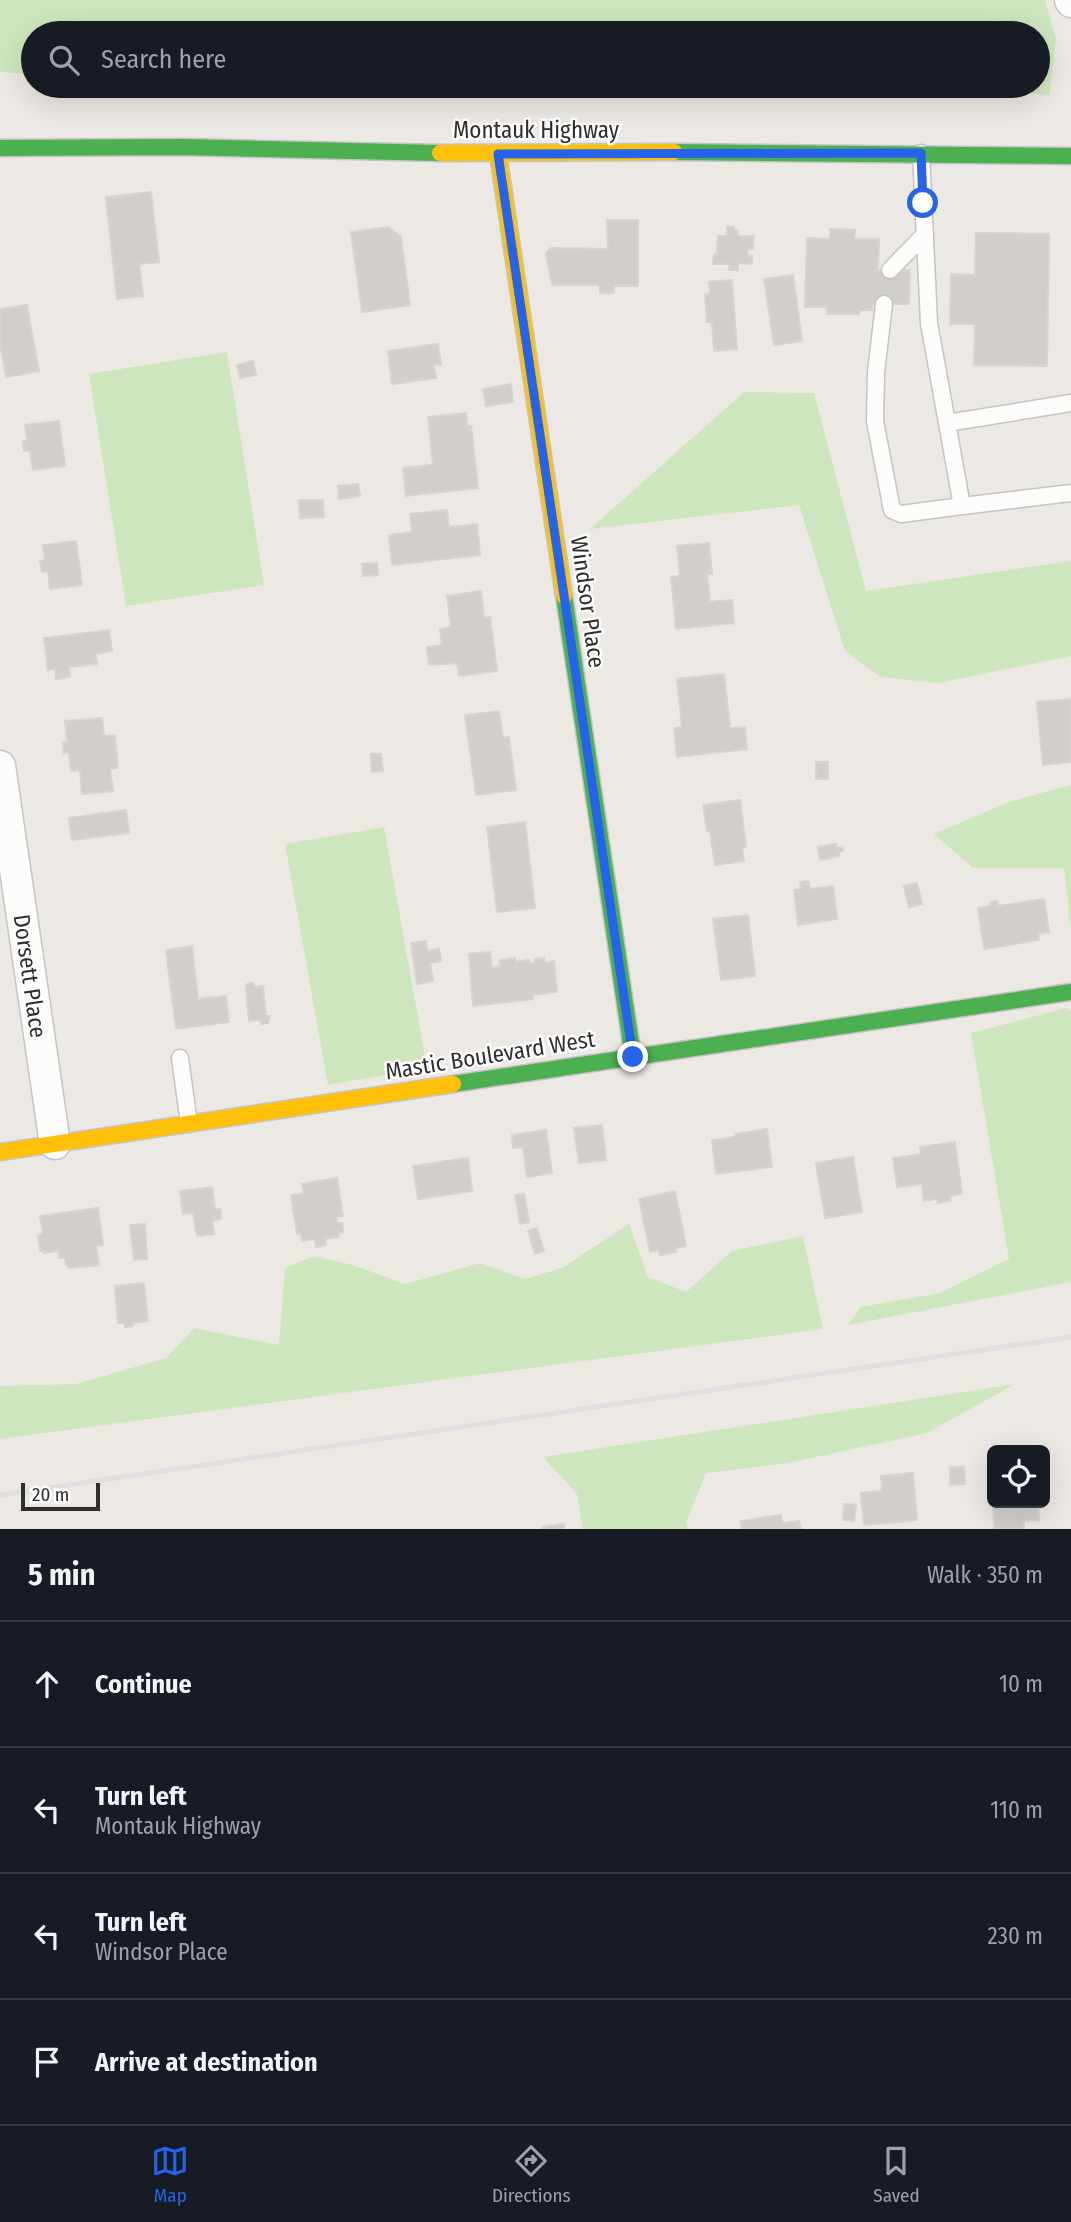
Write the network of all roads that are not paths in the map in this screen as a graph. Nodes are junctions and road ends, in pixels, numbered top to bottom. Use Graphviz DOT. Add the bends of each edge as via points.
graph roads {
  1 [pos="0,148"];
  2 [pos="921,153"];
  3 [pos="498,154"];
  4 [pos="1071,156"];
  5 [pos="925,234"];
  6 [pos="890,270"];
  7 [pos="884,303"];
  8 [pos="1071,403"];
  9 [pos="947,423"];
  10 [pos="1071,493"];
  11 [pos="962,506"];
  12 [pos="0,766"];
  13 [pos="1071,992"];
  14 [pos="633,1057"];
  15 [pos="180,1058"];
  16 [pos="189,1124"];
  17 [pos="55,1144"];
  18 [pos="0,1152"];
  1 -- 3 [label="street, Montauk Highway"];
  2 -- 3 [label="street, Montauk Highway"];
  2 -- 4 [label="street, Montauk Highway"];
  2 -- 5 [label="lane"];
  3 -- 14 [label="street, Windsor Place"];
  5 -- 6 [label="lane"];
  5 -- 9 [label="lane" via="929,323"];
  7 -- 11 [label="lane" via="875,421 892,510 901,514"];
  8 -- 9 [label="lane"];
  9 -- 11 [label="lane"];
  10 -- 11 [label="lane"];
  12 -- 17 [label="street, Dorsett Place"];
  13 -- 14 [label="street, Mastic Boulevard West"];
  14 -- 16 [label="street, Mastic Boulevard West"];
  15 -- 16 [label="lane"];
  16 -- 17 [label="street, Mastic Boulevard West"];
  17 -- 18 [label="street, Mastic Boulevard West"];
}
